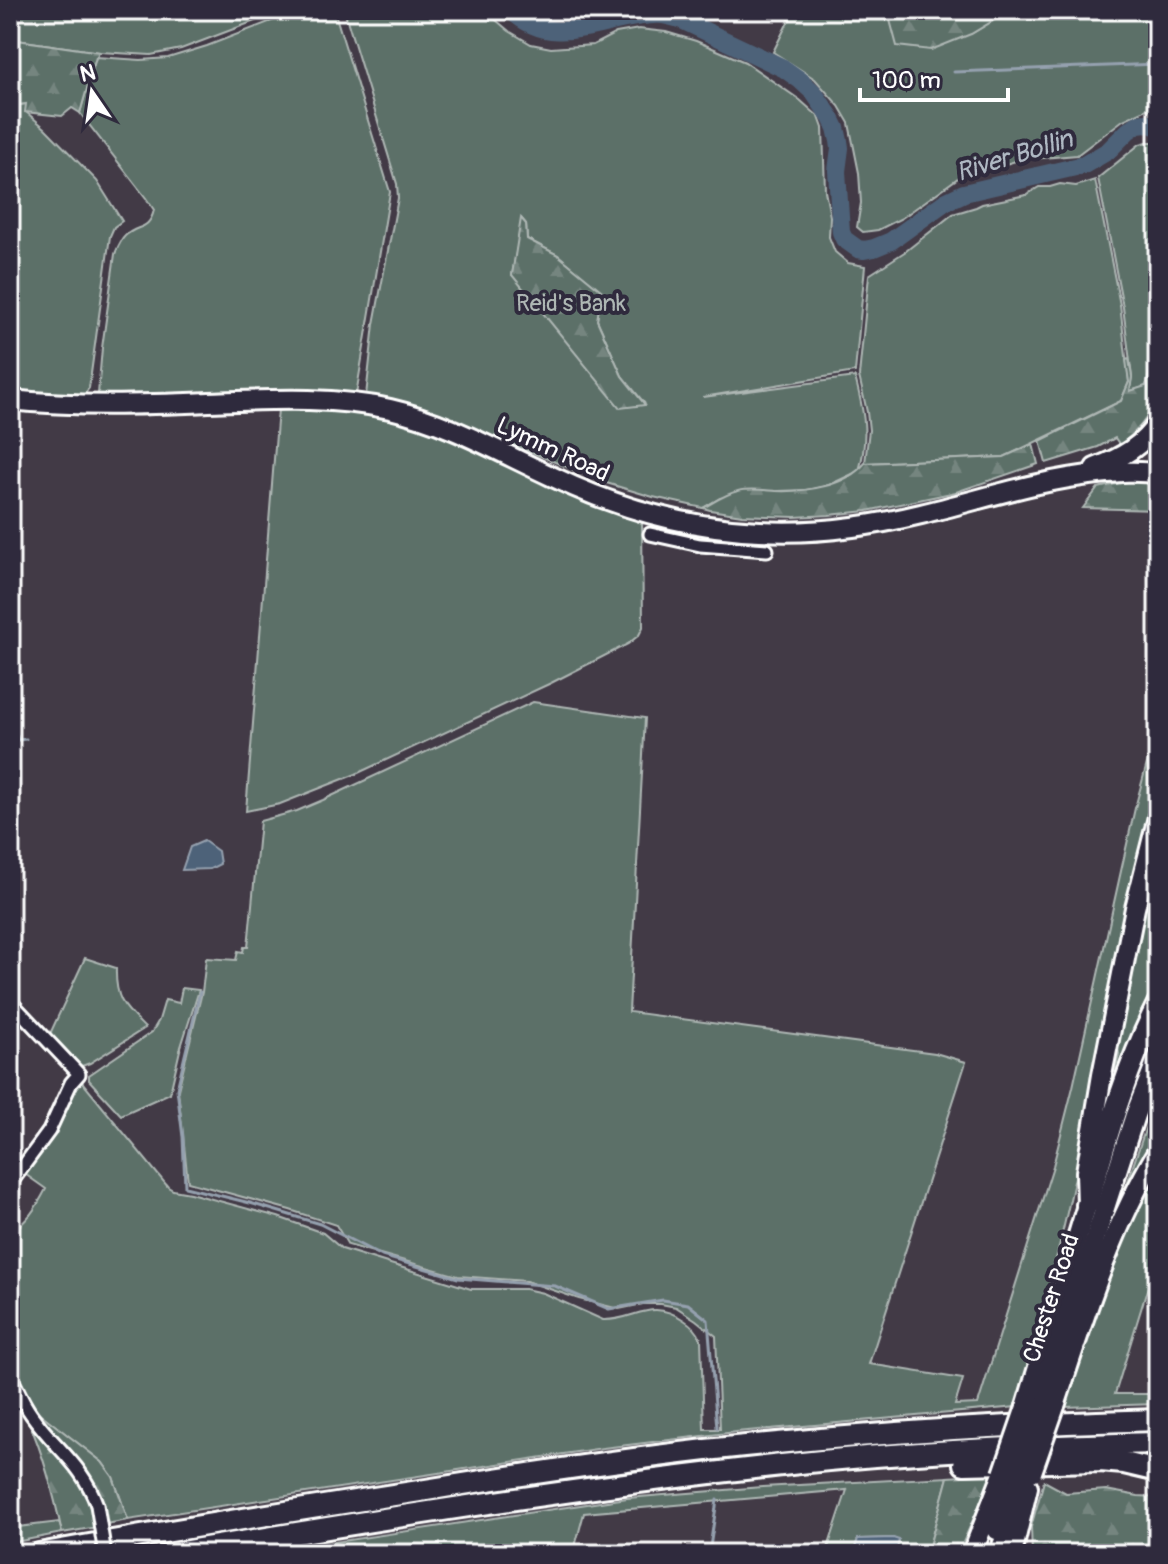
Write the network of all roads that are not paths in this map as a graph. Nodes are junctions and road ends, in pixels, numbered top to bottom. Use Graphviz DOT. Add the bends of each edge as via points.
graph roads {
  1 [pos="10,400"];
  2 [pos="1158,422"];
  3 [pos="1158,474"];
  4 [pos="1073,477"];
  5 [pos="650,534"];
  6 [pos="767,550"];
  7 [pos="1158,817"];
  8 [pos="10,1001"];
  9 [pos="1158,1004"];
  10 [pos="1158,1057"];
  11 [pos="1158,1151"];
  12 [pos="10,1184"];
  13 [pos="1087,1205"];
  14 [pos="10,1375"];
  15 [pos="1041,1406"];
  16 [pos="1158,1420"];
  17 [pos="1158,1443"];
  18 [pos="1158,1471"];
  19 [pos="1020,1477"];
  20 [pos="668,1478"];
  21 [pos="39,1554"];
  22 [pos="105,1554"];
  23 [pos="170,1554"];
  24 [pos="972,1554"];
  25 [pos="988,1554"];
  26 [pos="999,1554"];
  27 [pos="1011,1554"];
  1 -- 4 [label="main road, Lymm Road" via="362,404 409,414 470,437 620,505 723,529 795,532 891,521"];
  2 -- 4 [label="main road, Lymm Road" via="1121,457"];
  3 -- 4 [label="main road, Lymm Road" via="1122,471"];
  5 -- 6 [label="street" via="700,545"];
  7 -- 13 [label="main road, Chester Road" via="1102,1075 1086,1172"];
  8 -- 12 [label="street" via="79,1074 49,1131"];
  9 -- 13 [label="highway" via="1127,1074"];
  10 -- 15 [label="main road, Chester Road"];
  11 -- 15 [label="main road" via="1110,1246"];
  13 -- 15 [label="main road, Chester Road"];
  14 -- 22 [label="street, bridge" via="32,1416 90,1486"];
  15 -- 19 [label="main road, bridge"];
  15 -- 19 [label="main road, Chester Road, bridge"];
  16 -- 21 [label="highway" via="953,1429 703,1451 570,1467"];
  17 -- 20 [label="highway" via="891,1456"];
  18 -- 20 [label="highway" via="1100,1461"];
  19 -- 24 [label="main road, Chester Road"];
  19 -- 25 [label="main road, Chester Road"];
  19 -- 26 [label="main road" via="1017,1505"];
  19 -- 27 [label="highway"];
  20 -- 23 [label="highway"];
}
